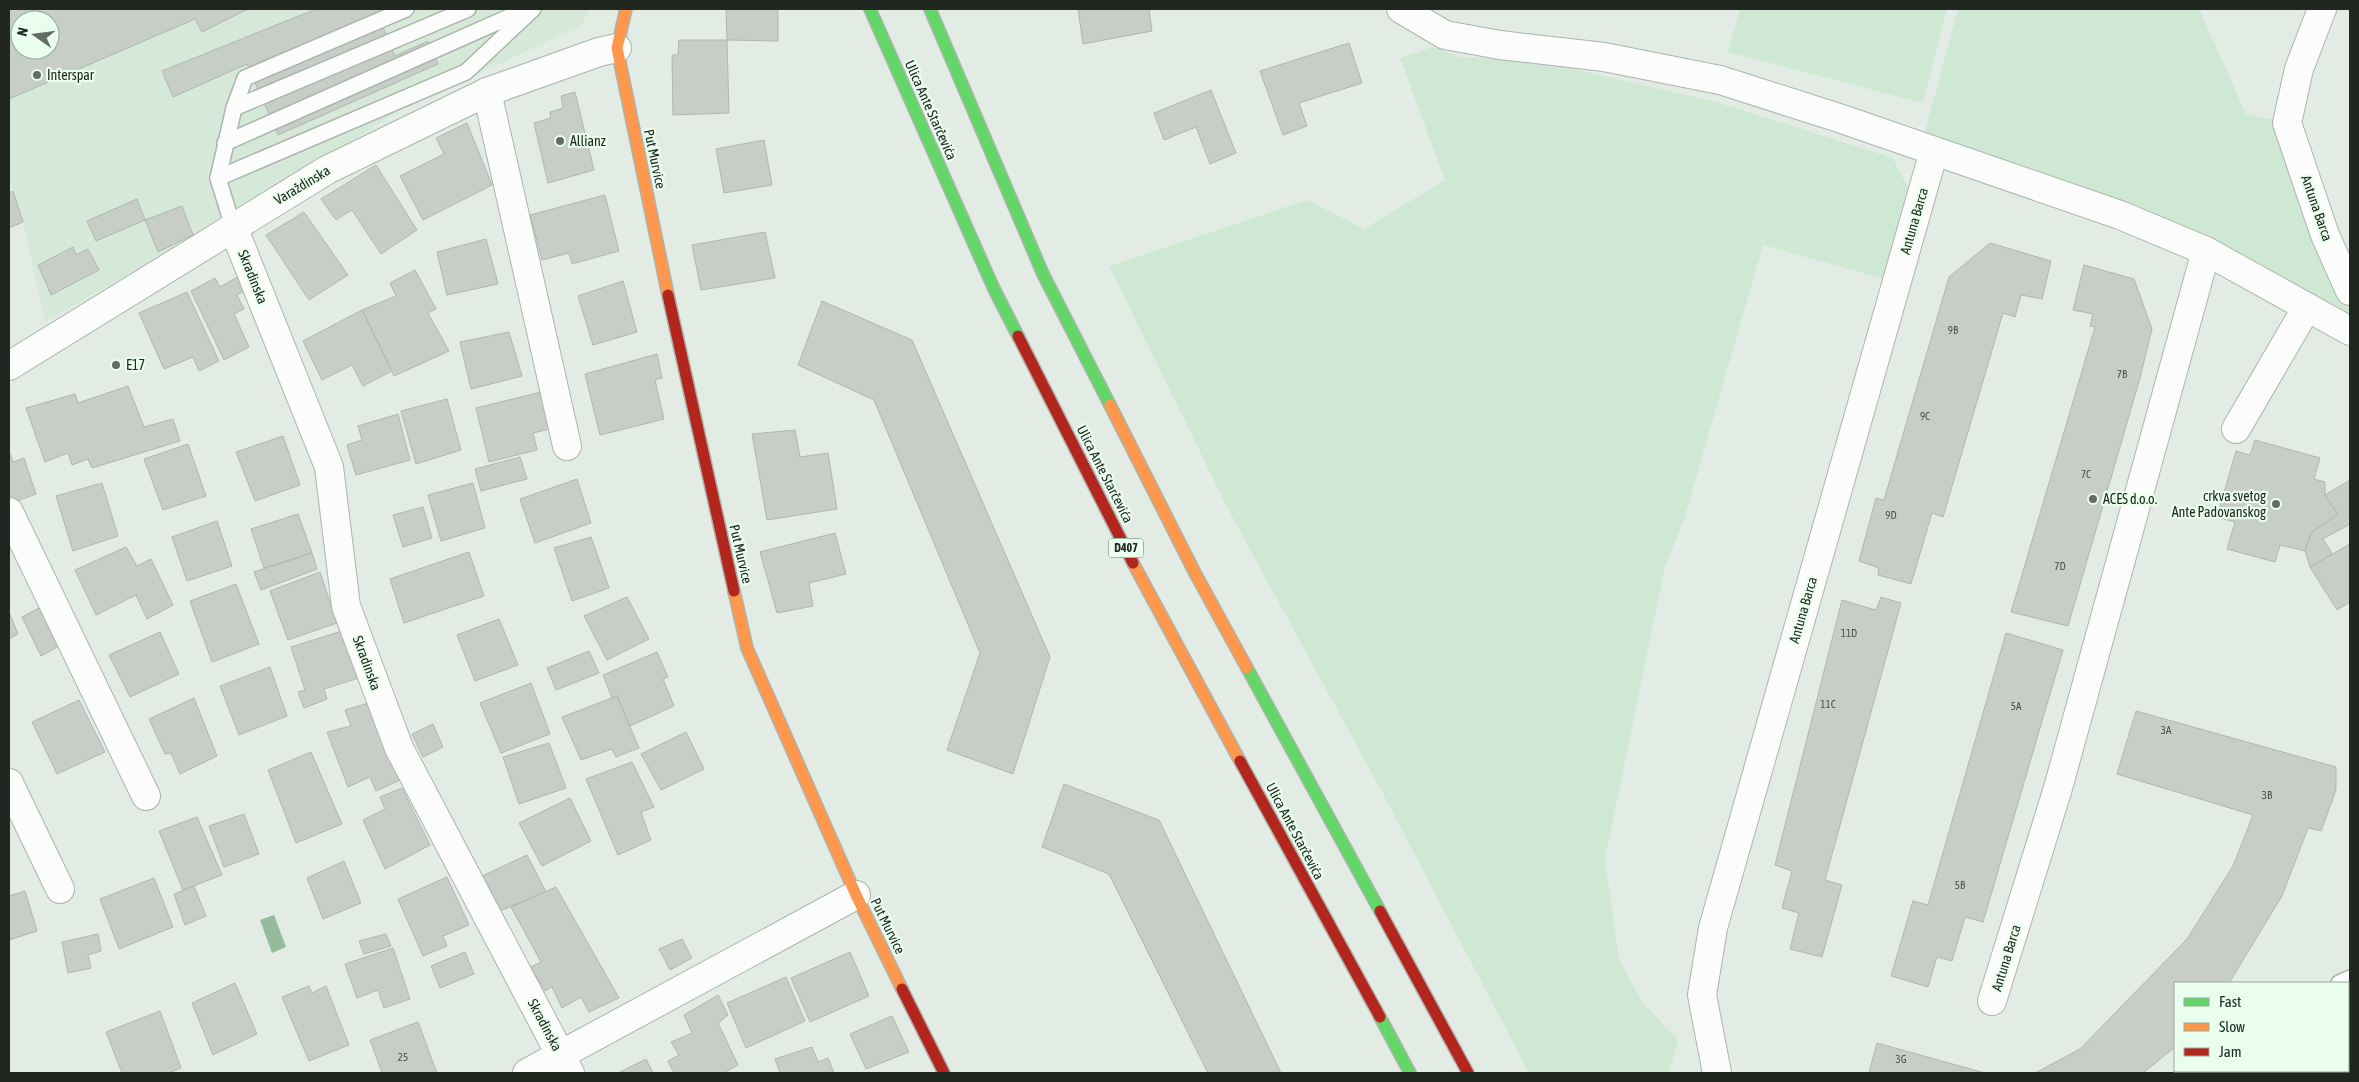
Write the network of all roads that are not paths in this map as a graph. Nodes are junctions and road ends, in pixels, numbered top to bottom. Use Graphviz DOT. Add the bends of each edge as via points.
graph roads {
  1 [pos="406,9"];
  2 [pos="468,9"];
  3 [pos="528,9"];
  4 [pos="533,9"];
  5 [pos="626,9"];
  6 [pos="870,9"];
  7 [pos="930,9"];
  8 [pos="1400,9"];
  9 [pos="2322,9"];
  10 [pos="617,48"];
  11 [pos="487,92"];
  12 [pos="234,108"];
  13 [pos="225,143"];
  14 [pos="1934,151"];
  15 [pos="218,178"];
  16 [pos="233,227"];
  17 [pos="2206,251"];
  18 [pos="2348,279"];
  19 [pos="2307,308"];
  20 [pos="2350,332"];
  21 [pos="11,358"];
  22 [pos="2236,429"];
  23 [pos="567,446"];
  24 [pos="9,512"];
  25 [pos="9,783"];
  26 [pos="146,796"];
  27 [pos="60,889"];
  28 [pos="856,896"];
  29 [pos="1992,1001"];
  30 [pos="566,1065"];
  31 [pos="527,1073"];
  32 [pos="944,1073"];
  33 [pos="1410,1073"];
  34 [pos="1468,1073"];
  35 [pos="1717,1073"];
  1 -- 12 [label="lane" via="245,78"];
  2 -- 12 [label="lane"];
  3 -- 13 [label="lane"];
  4 -- 15 [label="lane" via="466,72"];
  5 -- 10 [label="main road, Put Murvice"];
  6 -- 33 [label="main road, Ulica Ante Starčevića / D407" via="994,289 1148,592"];
  7 -- 34 [label="main road" via="1043,274 1195,573"];
  8 -- 14 [label="street" via="1445,36 1604,57 1720,80"];
  9 -- 18 [label="street, Antuna Barca" via="2299,69 2288,123 2325,235"];
  10 -- 11 [label="street, Varaždinska"];
  10 -- 28 [label="main road, Put Murvice" via="687,387 748,648"];
  11 -- 16 [label="street, Varaždinska" via="327,170"];
  11 -- 23 [label="street"];
  12 -- 13 [label="lane"];
  13 -- 15 [label="lane"];
  14 -- 17 [label="street" via="2120,215"];
  14 -- 35 [label="street, Antuna Barca" via="1713,928 1702,995"];
  15 -- 16 [label="lane"];
  16 -- 21 [label="street, Varaždinska"];
  16 -- 30 [label="street, Skradinska" via="330,467 346,606 399,748"];
  17 -- 19 [label="street"];
  17 -- 29 [label="street, Antuna Barca" via="2058,788"];
  19 -- 20 [label="street"];
  19 -- 22 [label="street"];
  24 -- 26 [label="street"];
  25 -- 27 [label="street"];
  28 -- 30 [label="street"];
  28 -- 32 [label="main road, Put Murvice"];
  30 -- 31 [label="street"];
}
